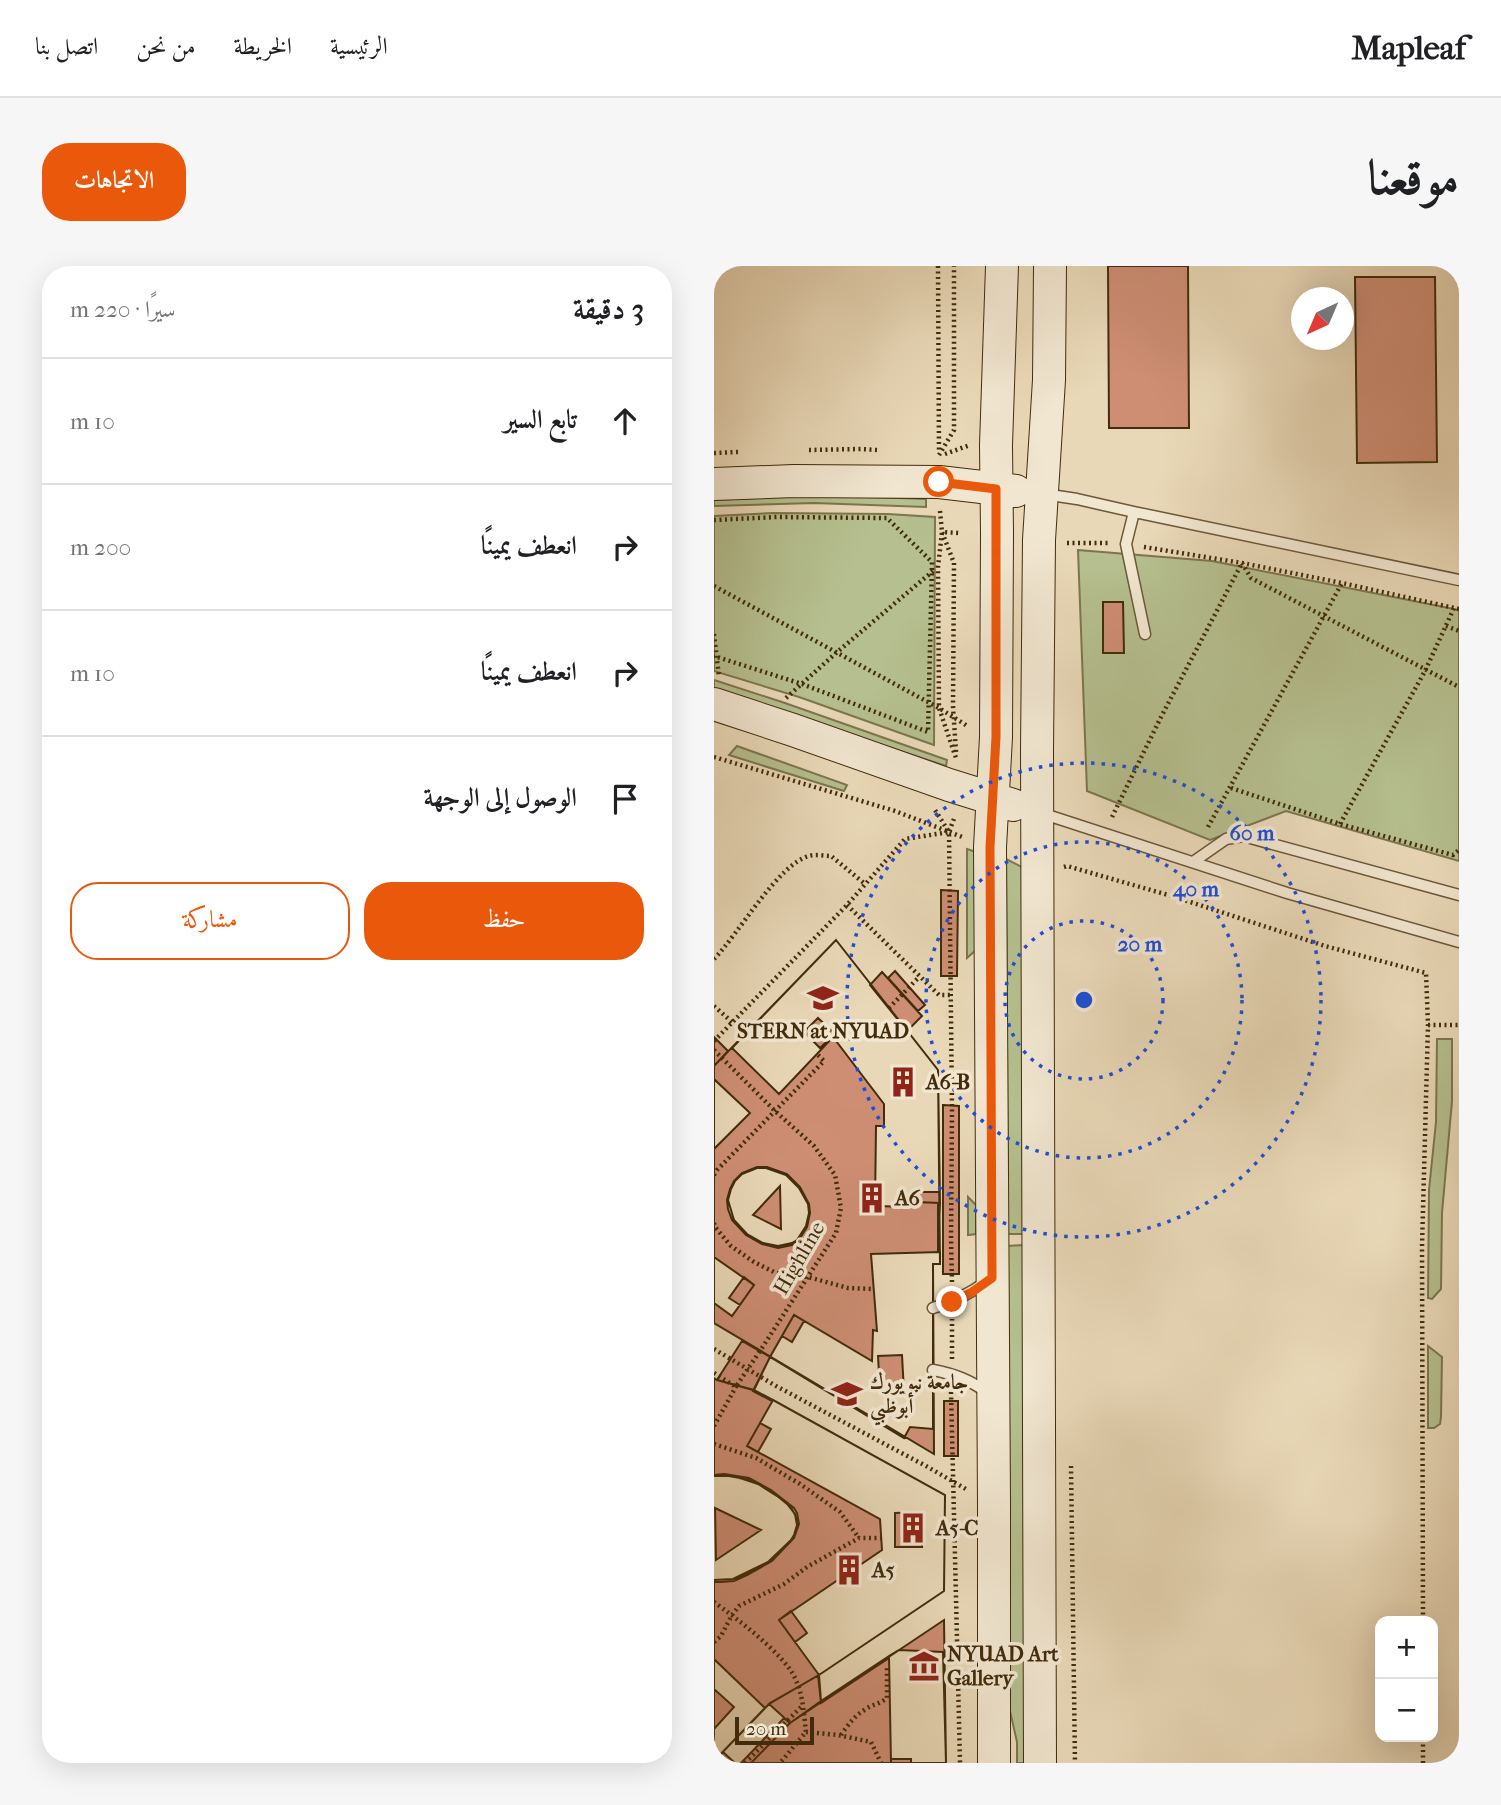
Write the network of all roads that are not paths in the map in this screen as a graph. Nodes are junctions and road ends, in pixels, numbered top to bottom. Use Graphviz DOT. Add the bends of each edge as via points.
graph roads {
  1 [pos="1002,266"];
  2 [pos="1031,266"];
  3 [pos="1050,266"];
  4 [pos="1049,380"];
  5 [pos="714,484"];
  6 [pos="996,489"];
  7 [pos="1042,494"];
  8 [pos="1134,512"];
  9 [pos="1459,580"];
  10 [pos="1145,634"];
  11 [pos="716,691"];
  12 [pos="993,799"];
  13 [pos="1038,813"];
  14 [pos="1193,862"];
  15 [pos="1459,895"];
  16 [pos="1459,942"];
  17 [pos="992,1278"];
  18 [pos="933,1308"];
  19 [pos="933,1370"];
  20 [pos="993,1397"];
  21 [pos="994,1763"];
  22 [pos="1040,1763"];
  1 -- 6 [label="street"];
  2 -- 4 [label="street" via="1031,338"];
  3 -- 4 [label="street"];
  4 -- 7 [label="street"];
  5 -- 6 [label="street" via="939,482"];
  6 -- 7 [label="street"];
  6 -- 12 [label="street"];
  7 -- 8 [label="lane"];
  7 -- 13 [label="street"];
  8 -- 9 [label="lane"];
  8 -- 10 [label="lane" via="1126,544"];
  11 -- 12 [label="street"];
  12 -- 13 [label="street"];
  12 -- 17 [label="street"];
  13 -- 14 [label="lane"];
  13 -- 22 [label="street"];
  14 -- 15 [label="lane" via="1226,839 1243,836"];
  14 -- 16 [label="lane"];
  17 -- 18 [label="lane"];
  17 -- 20 [label="street"];
  19 -- 20 [label="lane" via="973,1382"];
  20 -- 21 [label="street"];
}
